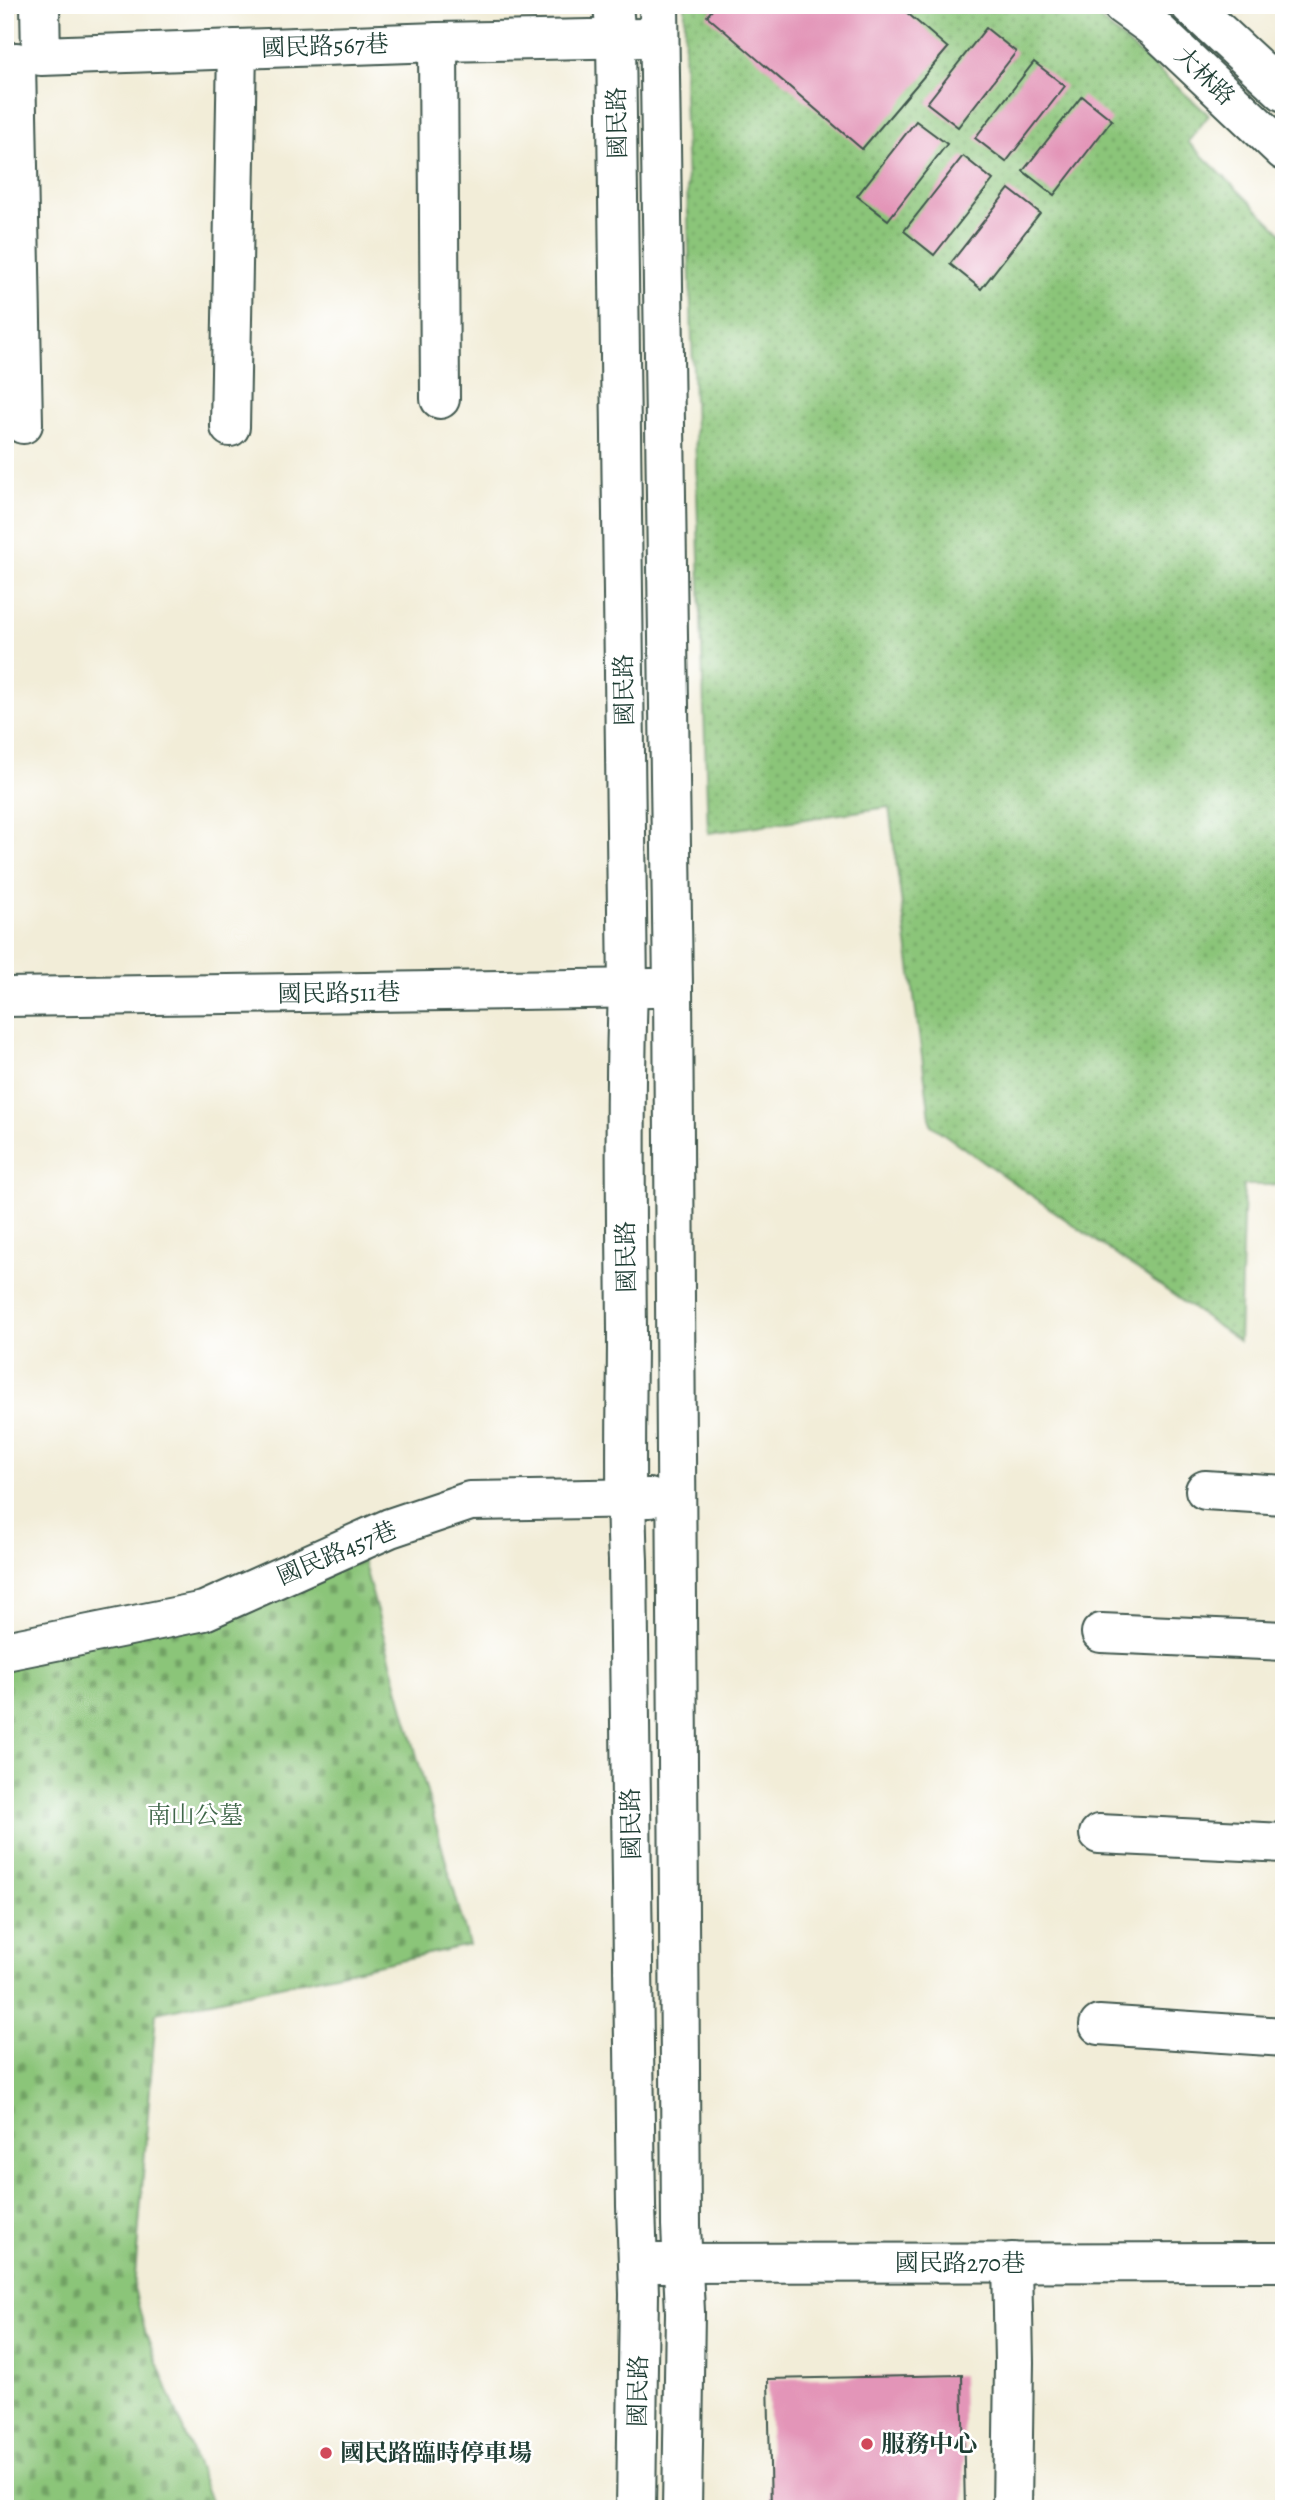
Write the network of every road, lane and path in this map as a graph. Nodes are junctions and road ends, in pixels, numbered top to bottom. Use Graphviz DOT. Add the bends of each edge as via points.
graph roads {
  1 [pos="40,5"];
  2 [pos="1122,5"];
  3 [pos="1190,5"];
  4 [pos="1164,16"];
  5 [pos="659,21"];
  6 [pos="615,22"];
  7 [pos="438,42"];
  8 [pos="237,49"];
  9 [pos="21,61"];
  10 [pos="1284,92"];
  11 [pos="1284,151"];
  12 [pos="440,399"];
  13 [pos="23,424"];
  14 [pos="230,427"];
  15 [pos="673,987"];
  16 [pos="628,990"];
  17 [pos="5,997"];
  18 [pos="1205,1490"];
  19 [pos="1284,1495"];
  20 [pos="625,1498"];
  21 [pos="675,1498"];
  22 [pos="1101,1633"];
  23 [pos="1284,1641"];
  24 [pos="5,1651"];
  25 [pos="1099,1834"];
  26 [pos="1284,1843"];
  27 [pos="634,2015"];
  28 [pos="679,2016"];
  29 [pos="1099,2025"];
  30 [pos="1284,2037"];
  31 [pos="1012,2262"];
  32 [pos="1284,2262"];
  33 [pos="637,2263"];
  34 [pos="683,2263"];
  35 [pos="636,2509"];
  36 [pos="682,2509"];
  37 [pos="1012,2509"];
  1 -- 9 [label="street"];
  2 -- 4 [label="street, 大林路"];
  3 -- 10 [label="street"];
  4 -- 11 [label="street, 大林路"];
  5 -- 6 [label="street, 國民路567巷"];
  5 -- 15 [label="street, 國民路"];
  6 -- 7 [label="street, 國民路567巷"];
  6 -- 16 [label="street, 國民路"];
  7 -- 8 [label="street, 國民路567巷"];
  7 -- 12 [label="street"];
  8 -- 9 [label="street, 國民路567巷"];
  8 -- 14 [label="street"];
  9 -- 13 [label="street"];
  15 -- 16 [label="street, 國民路511巷"];
  15 -- 21 [label="street, 國民路"];
  16 -- 17 [label="street, 國民路511巷"];
  16 -- 20 [label="street, 國民路"];
  18 -- 19 [label="street"];
  20 -- 21 [label="street, 國民路457巷"];
  20 -- 24 [label="street, 國民路457巷" via="470,1501 390,1528 204,1611"];
  20 -- 27 [label="street, 國民路"];
  21 -- 28 [label="street, 國民路"];
  22 -- 23 [label="street"];
  25 -- 26 [label="street"];
  27 -- 28 [label="street"];
  27 -- 33 [label="street, 國民路"];
  28 -- 34 [label="street, 國民路"];
  29 -- 30 [label="street"];
  31 -- 32 [label="street, 國民路270巷"];
  31 -- 34 [label="street, 國民路270巷"];
  31 -- 37 [label="street"];
  33 -- 34 [label="street, 國民路270巷"];
  33 -- 35 [label="street, 國民路"];
  34 -- 36 [label="street, 國民路"];
}
